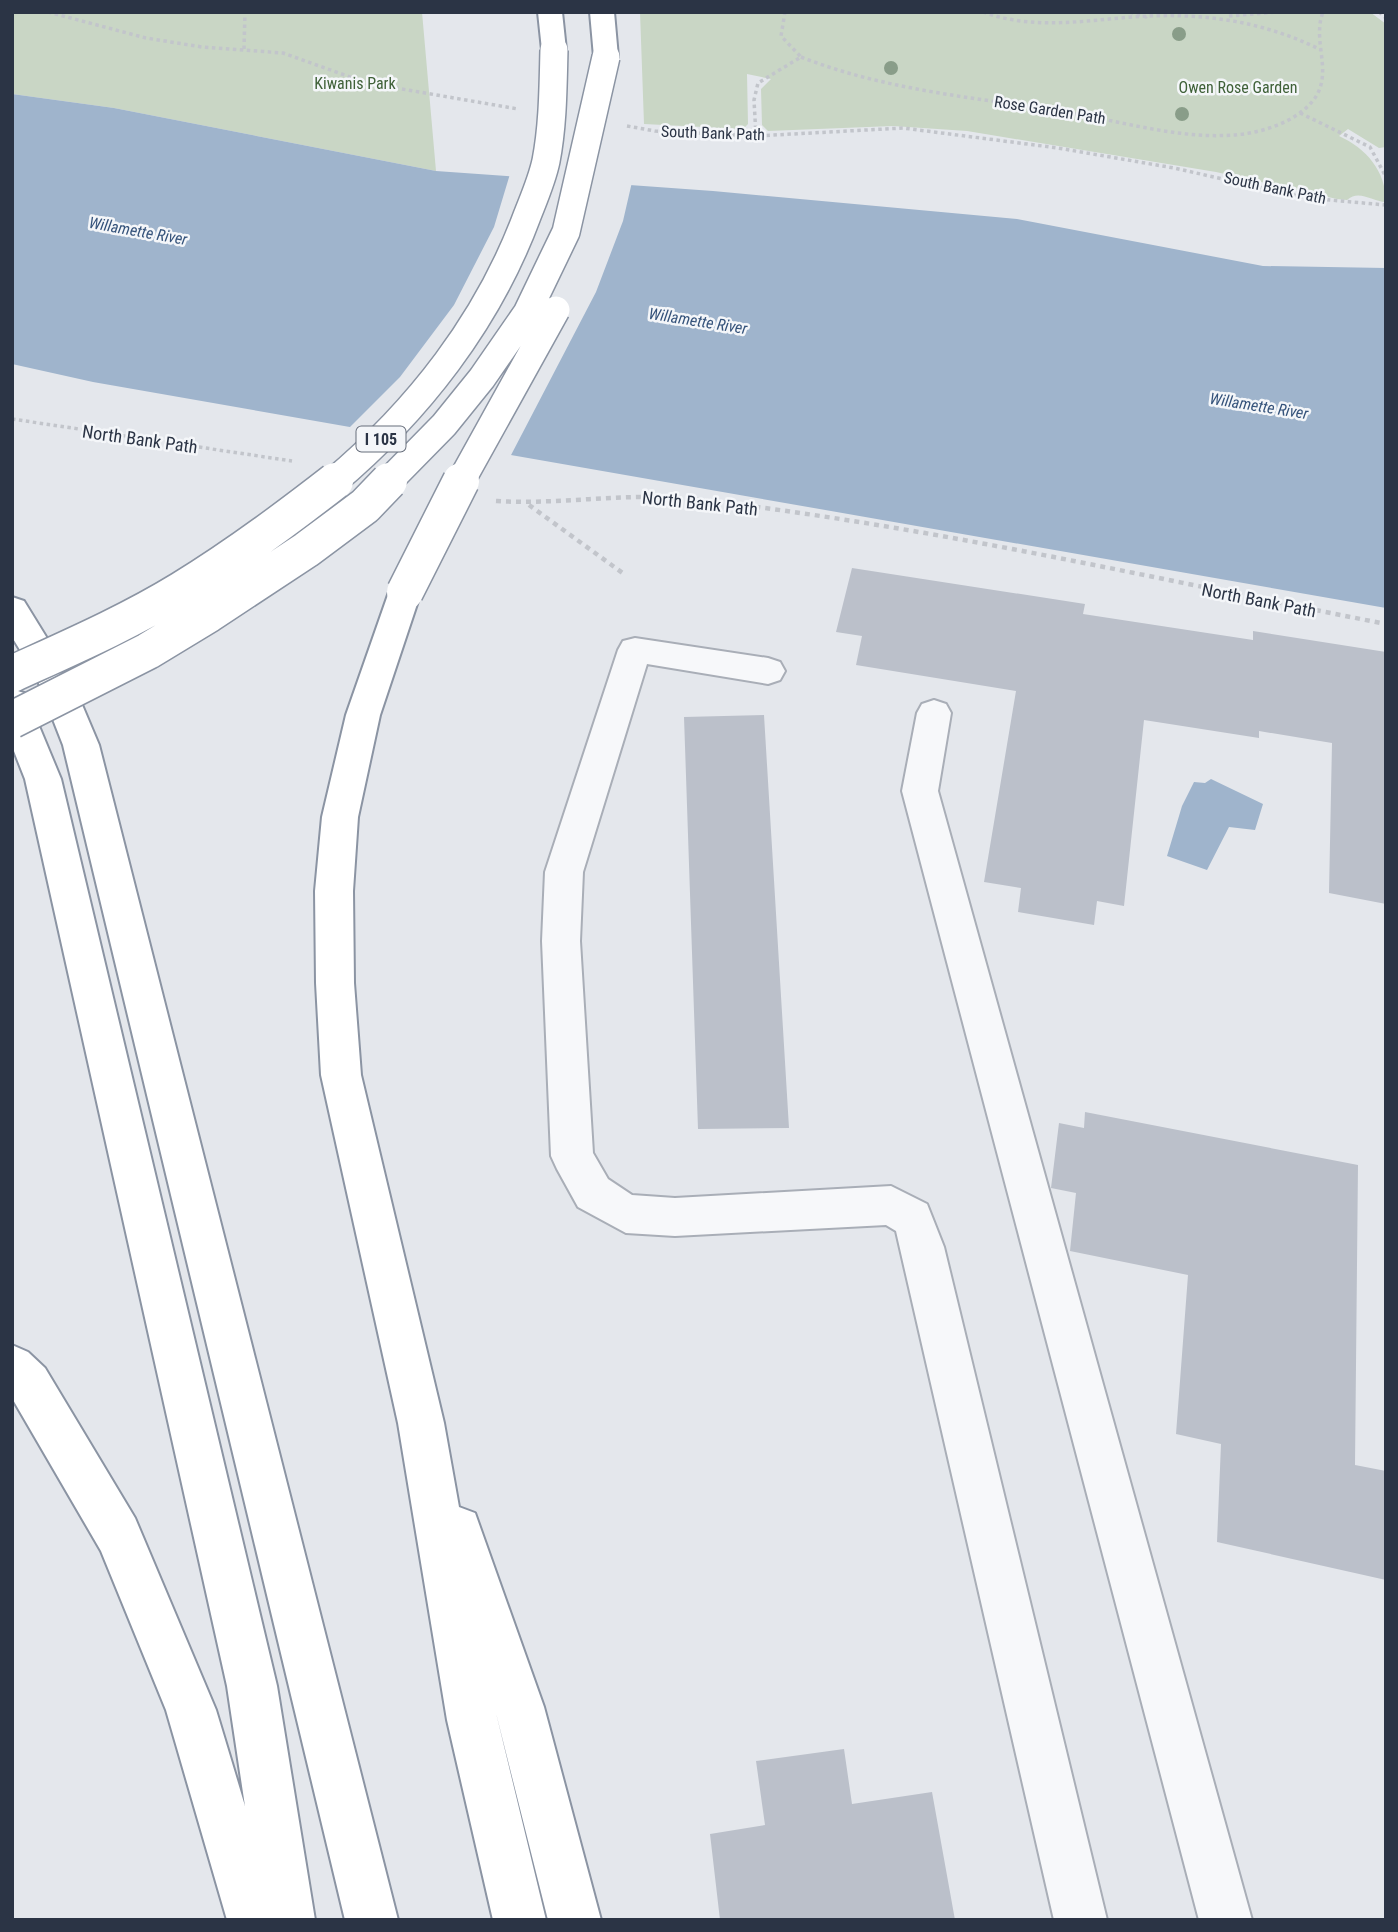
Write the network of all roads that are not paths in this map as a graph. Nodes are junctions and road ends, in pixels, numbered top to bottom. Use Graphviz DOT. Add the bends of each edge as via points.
graph roads {
  1 [pos="550,12"];
  2 [pos="602,12"];
  3 [pos="606,57"];
  4 [pos="12,609"];
  5 [pos="768,671"];
  6 [pos="12,674"];
  7 [pos="12,702"];
  8 [pos="934,713"];
  9 [pos="12,720"];
  10 [pos="12,1367"];
  11 [pos="421,1423"];
  12 [pos="254,1920"];
  13 [pos="289,1920"];
  14 [pos="372,1920"];
  15 [pos="520,1920"];
  16 [pos="575,1920"];
  17 [pos="1081,1920"];
  18 [pos="1226,1920"];
  1 -- 6 [label="highway, I 105, bridge" via="553,100 543,175 516,252 492,300 454,358 371,448 275,527 125,620"];
  2 -- 3 [label="highway, I 105"];
  3 -- 9 [label="highway, I 105, bridge" via="566,232 527,313 482,378 435,434 365,506 272,572 148,651"];
  3 -- 11 [label="highway, bridge" via="613,111 606,173 589,240 405,592 363,715 341,817 334,891 341,1075"];
  4 -- 14 [label="highway" via="52,674 81,745"];
  5 -- 17 [label="lane" via="635,650 564,872 561,941 572,1156 593,1193 626,1214 674,1217 891,1205 912,1218 926,1259"];
  7 -- 13 [label="highway" via="43,779 252,1686"];
  8 -- 18 [label="lane" via="920,791"];
  10 -- 12 [label="highway" via="29,1383 118,1535 191,1710"];
  11 -- 15 [label="highway" via="472,1720"];
  11 -- 16 [label="highway" via="519,1707"];
}
